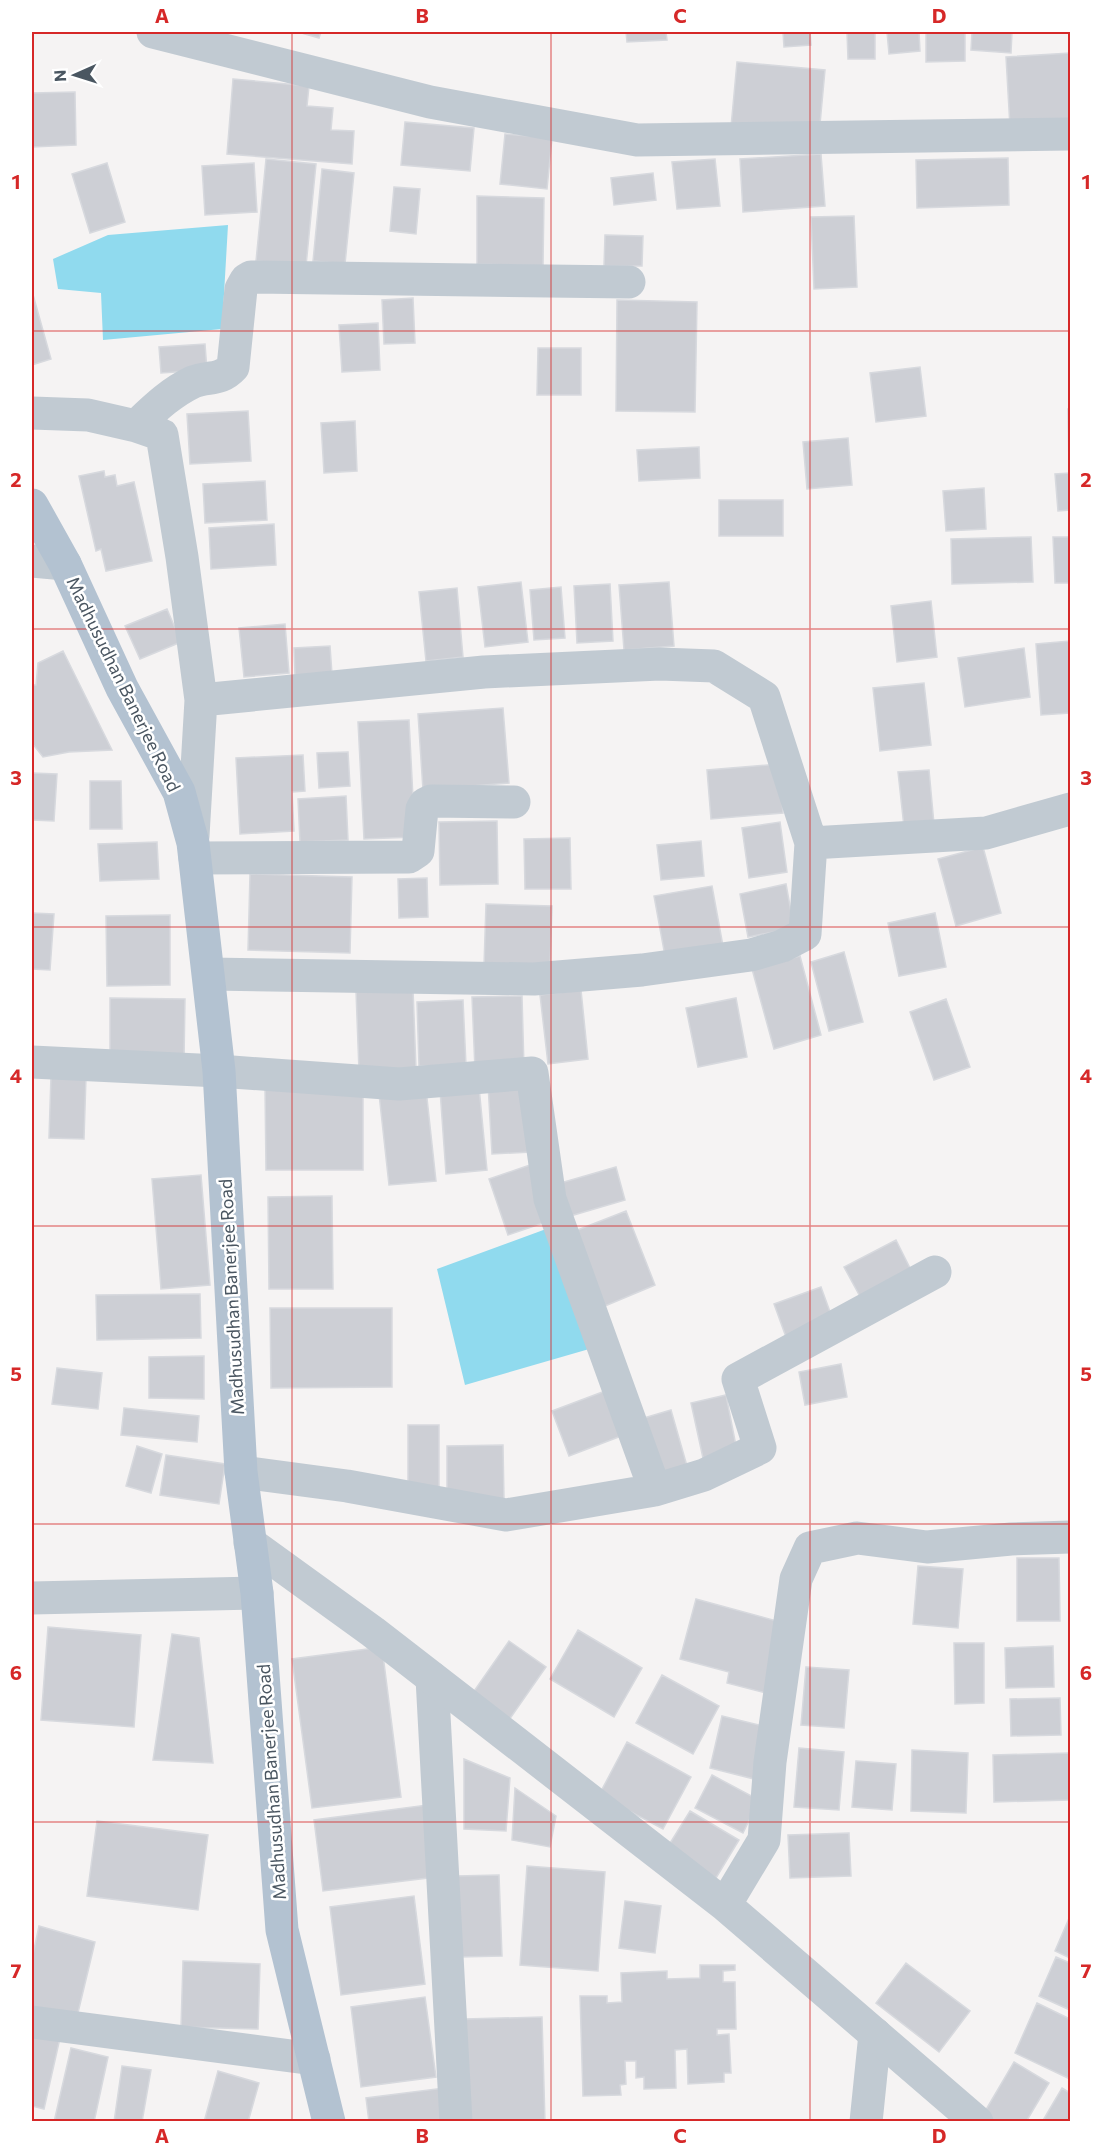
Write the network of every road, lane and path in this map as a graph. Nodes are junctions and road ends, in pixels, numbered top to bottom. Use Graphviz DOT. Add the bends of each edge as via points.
graph roads {
  1 [pos="153,32"];
  2 [pos="1071,134"];
  3 [pos="629,282"];
  4 [pos="32,413"];
  5 [pos="136,426"];
  6 [pos="32,505"];
  7 [pos="32,561"];
  8 [pos="65,564"];
  9 [pos="201,700"];
  10 [pos="514,802"];
  11 [pos="1071,809"];
  12 [pos="811,843"];
  13 [pos="194,851"];
  14 [pos="209,974"];
  15 [pos="32,1062"];
  16 [pos="219,1071"];
  17 [pos="934,1272"];
  18 [pos="241,1472"];
  19 [pos="655,1490"];
  20 [pos="1071,1537"];
  21 [pos="250,1543"];
  22 [pos="257,1593"];
  23 [pos="32,1598"];
  24 [pos="432,1678"];
  25 [pos="725,1905"];
  26 [pos="32,2022"];
  27 [pos="875,2034"];
  28 [pos="314,2059"];
  29 [pos="329,2121"];
  30 [pos="456,2121"];
  31 [pos="866,2121"];
  32 [pos="977,2121"];
  1 -- 2 [label="street" via="430,102 637,140"];
  3 -- 5 [label="street" via="250,276 241,289 233,367 227,374 196,381 165,398"];
  4 -- 5 [label="street" via="88,415"];
  5 -- 9 [label="street" via="162,435"];
  6 -- 8 [label="main road, Madhusudhan Banerjee Road"];
  7 -- 8 [label="street"];
  8 -- 13 [label="main road, Madhusudhan Banerjee Road" via="122,688 178,792"];
  9 -- 12 [label="street" via="484,672 660,664 714,666 764,697"];
  9 -- 13 [label="street"];
  10 -- 13 [label="street" via="430,801 422,809 418,851 409,857"];
  11 -- 12 [label="street" via="986,833"];
  12 -- 14 [label="street" via="805,933 782,946 751,955 534,979"];
  13 -- 14 [label="main road, Madhusudhan Banerjee Road"];
  14 -- 16 [label="main road, Madhusudhan Banerjee Road"];
  15 -- 16 [label="street"];
  16 -- 18 [label="main road, Madhusudhan Banerjee Road"];
  16 -- 19 [label="street" via="399,1084 532,1073 550,1199"];
  17 -- 19 [label="street" via="738,1379 760,1448 704,1474"];
  18 -- 19 [label="street" via="506,1515"];
  18 -- 21 [label="main road, Madhusudhan Banerjee Road"];
  20 -- 25 [label="street" via="927,1547 856,1538 810,1548 796,1579 770,1762 764,1840"];
  21 -- 22 [label="main road, Madhusudhan Banerjee Road"];
  21 -- 24 [label="street"];
  22 -- 23 [label="street"];
  22 -- 28 [label="main road, Madhusudhan Banerjee Road" via="282,1930"];
  24 -- 25 [label="street"];
  24 -- 30 [label="street"];
  25 -- 27 [label="street"];
  26 -- 28 [label="street"];
  27 -- 31 [label="street"];
  27 -- 32 [label="street"];
  28 -- 29 [label="main road, Madhusudhan Banerjee Road"];
}
